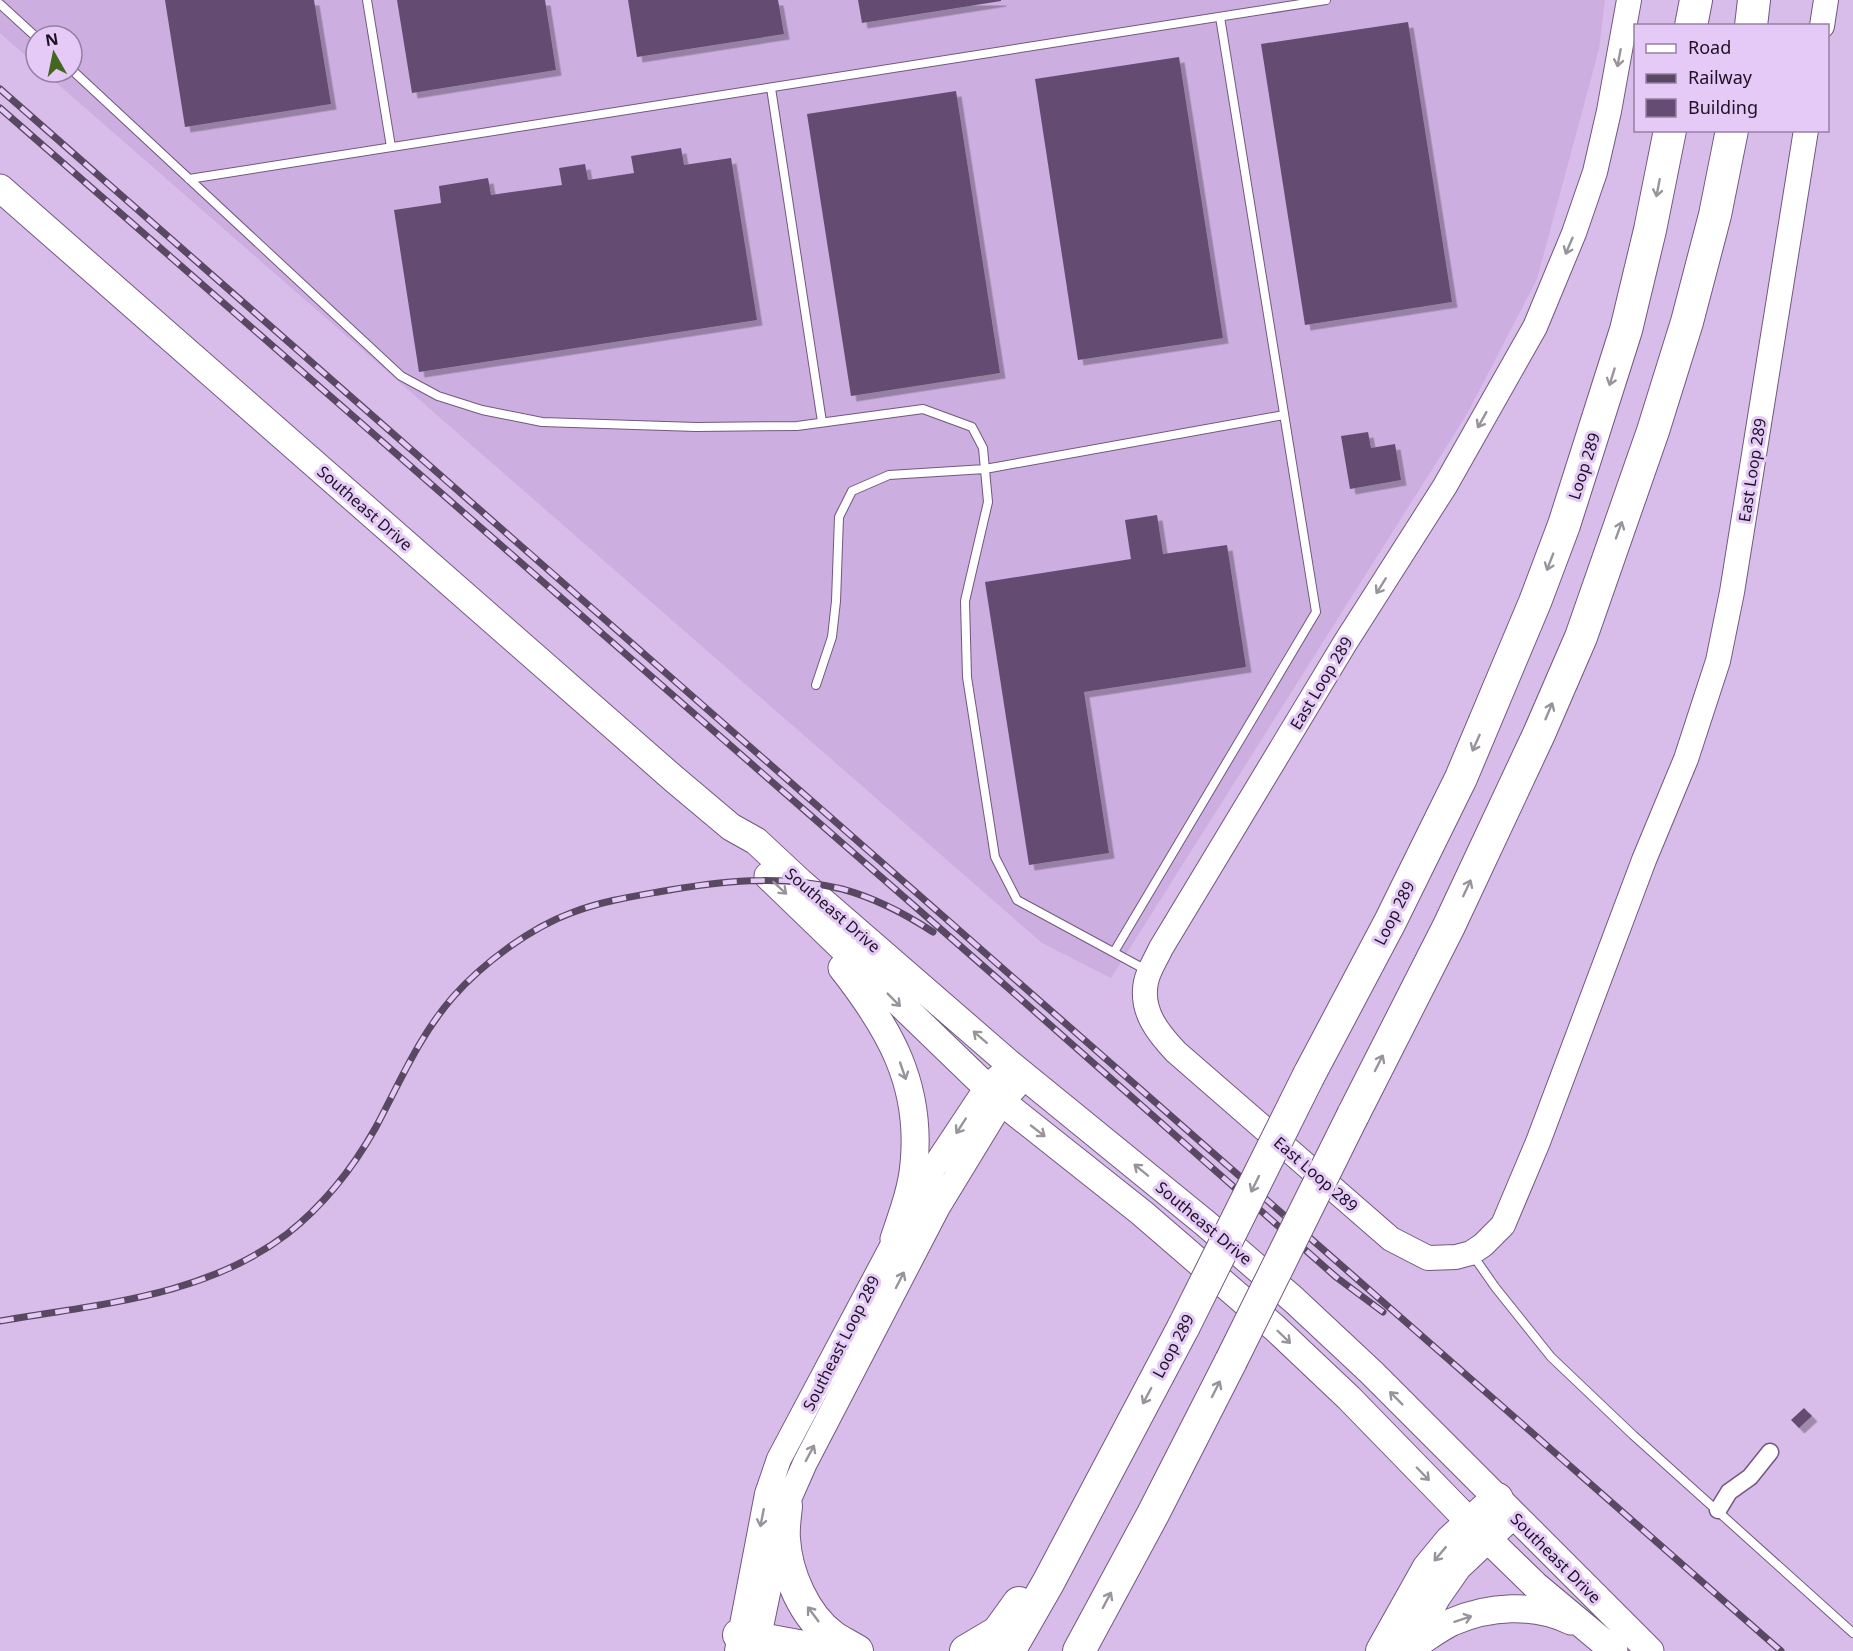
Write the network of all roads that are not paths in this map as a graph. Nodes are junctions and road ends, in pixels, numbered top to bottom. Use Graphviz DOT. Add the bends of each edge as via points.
graph roads {
  1 [pos="367,0"];
  2 [pos="1326,0"];
  3 [pos="1629,0"];
  4 [pos="1754,0"];
  5 [pos="1826,0"];
  6 [pos="0,4"];
  7 [pos="1220,17"];
  8 [pos="1751,24"];
  9 [pos="1822,24"];
  10 [pos="24,26"];
  11 [pos="84,81"];
  12 [pos="771,87"];
  13 [pos="1670,132"];
  14 [pos="1732,132"];
  15 [pos="1806,132"];
  16 [pos="391,147"];
  17 [pos="189,179"];
  18 [pos="0,188"];
  19 [pos="1284,415"];
  20 [pos="822,422"];
  21 [pos="985,469"];
  22 [pos="816,685"];
  23 [pos="731,827"];
  24 [pos="807,914"];
  25 [pos="1114,952"];
  26 [pos="1150,972"];
  27 [pos="1018,1071"];
  28 [pos="994,1094"];
  29 [pos="894,1239"];
  30 [pos="1471,1253"];
  31 [pos="1770,1452"];
  32 [pos="1113,1459"];
  33 [pos="786,1506"];
  34 [pos="1505,1507"];
  35 [pos="1719,1510"];
  36 [pos="1479,1531"];
  37 [pos="1590,1631"];
  38 [pos="1853,1633"];
  39 [pos="747,1644"];
  40 [pos="1401,1650"];
  41 [pos="825,1651"];
  42 [pos="857,1651"];
  43 [pos="966,1651"];
  44 [pos="1009,1651"];
  45 [pos="1079,1651"];
  46 [pos="1614,1651"];
  47 [pos="1650,1651"];
  1 -- 16 [label="lane"];
  2 -- 7 [label="lane"];
  3 -- 26 [label="main road, East Loop 289, one-way" via="1595,172 1535,327 1445,486 1318,688"];
  4 -- 8 [label="highway"];
  5 -- 9 [label="main road"];
  6 -- 10 [label="lane"];
  7 -- 12 [label="lane"];
  7 -- 19 [label="lane"];
  11 -- 17 [label="lane"];
  12 -- 16 [label="lane"];
  12 -- 20 [label="lane"];
  13 -- 32 [label="highway, Loop 289, one-way, bridge" via="1626,330 1564,525 1535,602 1461,778"];
  45 -- 14 [label="highway, one-way, bridge" via="1231,1361 1454,915 1539,735 1581,637 1644,458 1687,322"];
  15 -- 30 [label="main road, East Loop 289" via="1718,661 1686,759 1538,1142 1503,1225"];
  16 -- 17 [label="lane"];
  17 -- 20 [label="lane" via="401,376 438,396 542,422 696,427 797,426"];
  18 -- 23 [label="main road, Southeast Drive"];
  19 -- 21 [label="lane"];
  19 -- 25 [label="lane" via="1316,612"];
  20 -- 21 [label="lane" via="923,409 972,427 983,448"];
  21 -- 22 [label="lane" via="889,475 852,491 839,518 832,637"];
  21 -- 25 [label="lane" via="988,502 965,601 967,677 995,857 1017,900"];
  23 -- 24 [label="main road, Southeast Drive, one-way" via="744,852"];
  27 -- 23 [label="main road, Southeast Drive, one-way" via="756,841"];
  24 -- 28 [label="main road, Southeast Drive, one-way"];
  24 -- 29 [label="main road, one-way" via="826,948 871,1006 891,1040 912,1100 914,1164"];
  25 -- 26 [label="lane"];
  26 -- 30 [label="main road, East Loop 289" via="1146,1005 1156,1031 1184,1060 1391,1239 1428,1258"];
  27 -- 28 [label="main road, Southeast Loop 289"];
  34 -- 27 [label="main road, Southeast Drive, one-way" via="1294,1300"];
  28 -- 29 [label="main road, Southeast Loop 289, one-way" via="934,1167"];
  33 -- 28 [label="main road, Southeast Loop 289, one-way"];
  28 -- 36 [label="main road, Southeast Drive, one-way" via="1142,1213 1275,1328"];
  29 -- 39 [label="main road, Southeast Loop 289, one-way" via="779,1459 767,1494"];
  30 -- 35 [label="lane" via="1551,1357"];
  31 -- 35 [label="street" via="1750,1477 1729,1492"];
  32 -- 43 [label="highway" via="998,1632"];
  32 -- 44 [label="highway, Loop 289"];
  33 -- 39 [label="main road, Southeast Loop 289"];
  42 -- 33 [label="highway, one-way" via="831,1636 810,1613 798,1589 787,1564"];
  34 -- 36 [label="highway"];
  34 -- 47 [label="main road, Southeast Drive"];
  35 -- 38 [label="lane"];
  36 -- 37 [label="main road, Southeast Drive"];
  36 -- 40 [label="highway" via="1450,1541 1428,1569"];
  40 -- 37 [label="main road, one-way" via="1452,1623 1508,1609 1560,1616"];
  37 -- 46 [label="main road, Southeast Drive"];
  39 -- 41 [label="highway"];
}
